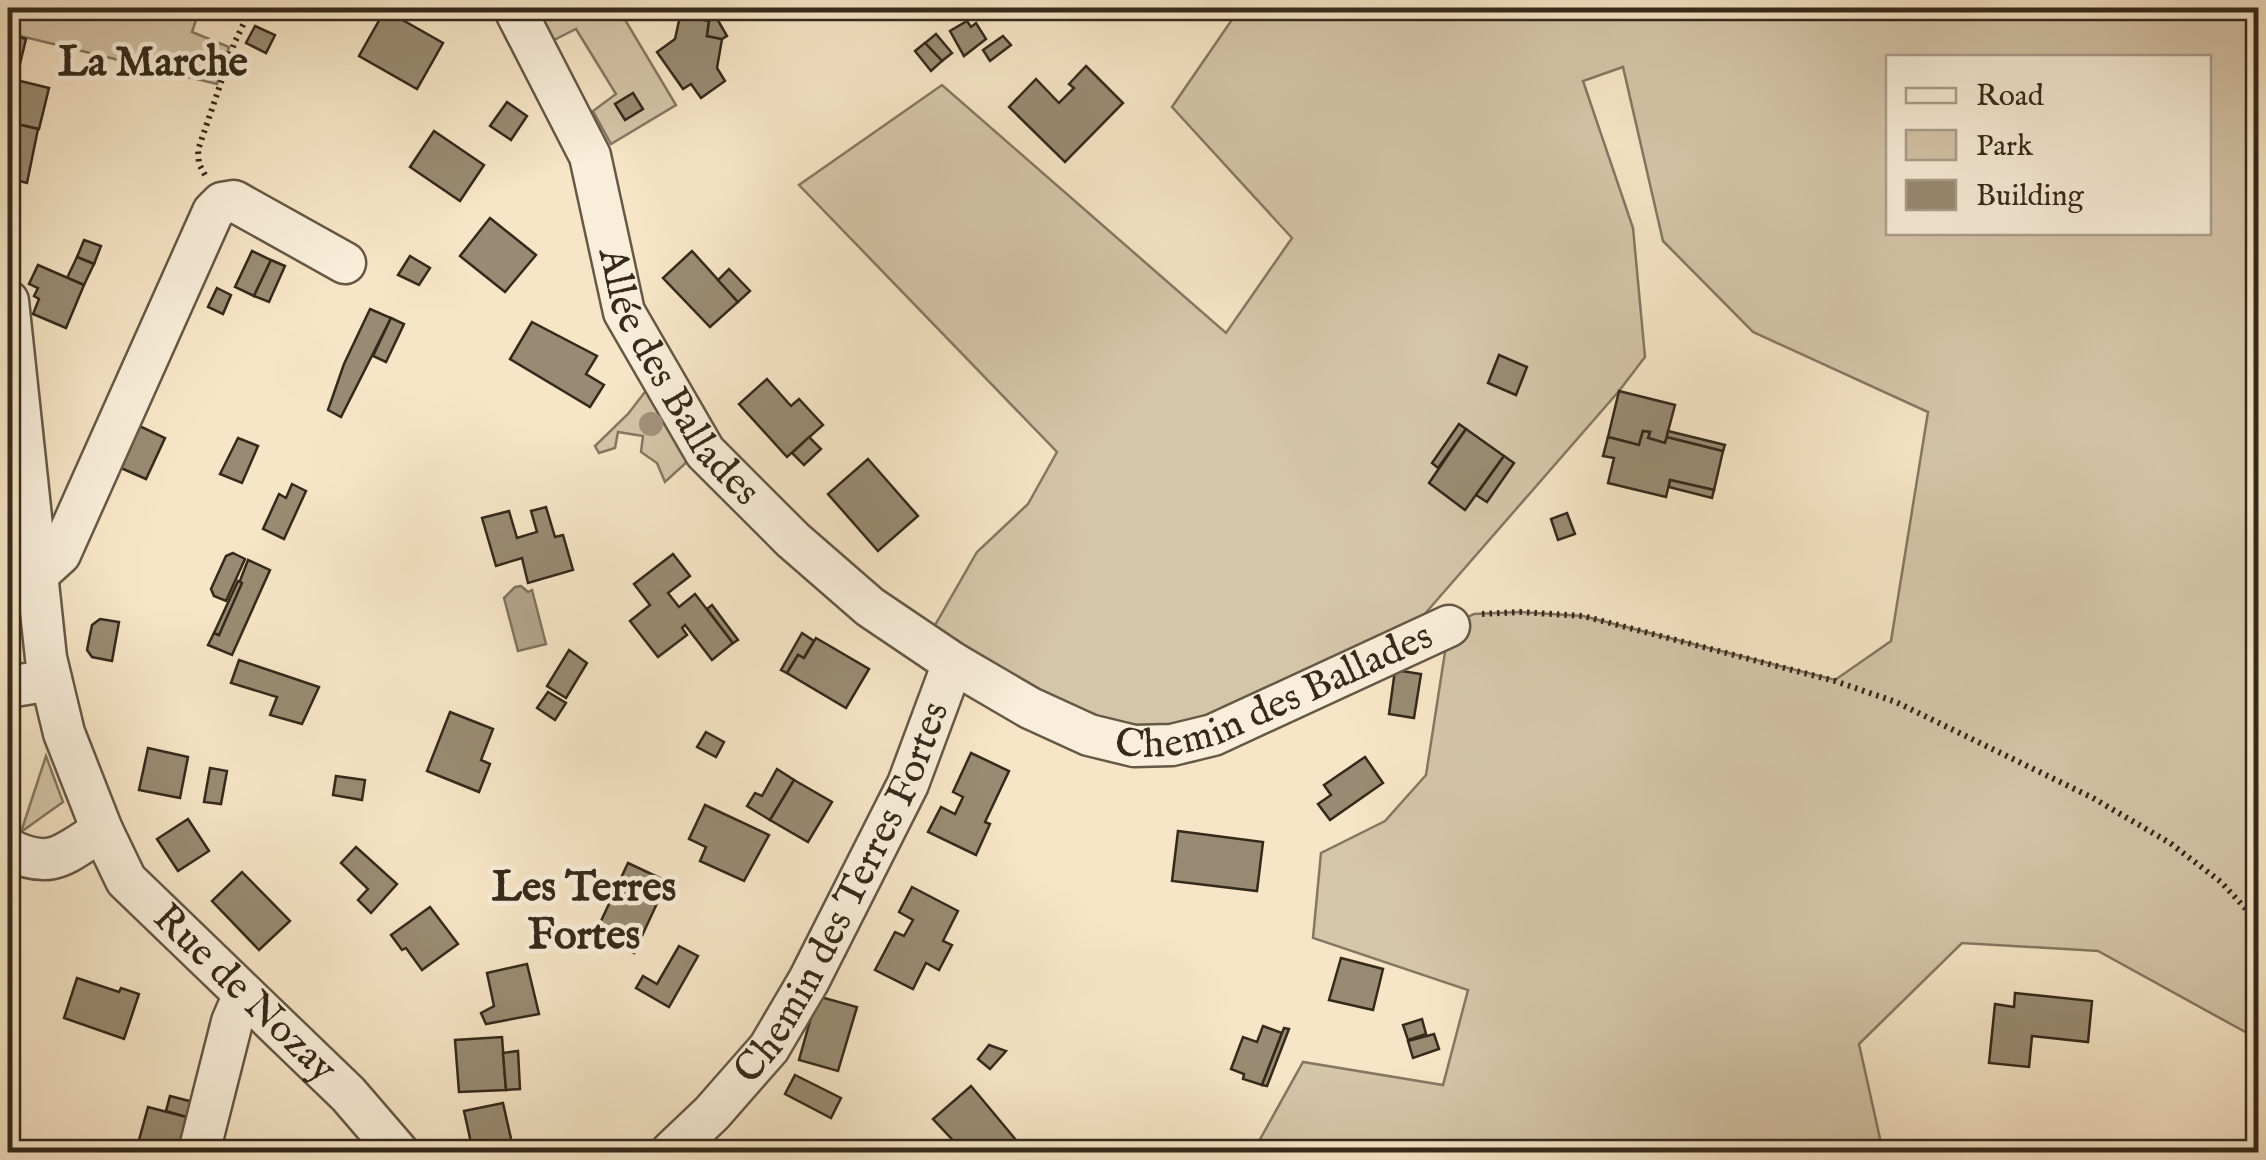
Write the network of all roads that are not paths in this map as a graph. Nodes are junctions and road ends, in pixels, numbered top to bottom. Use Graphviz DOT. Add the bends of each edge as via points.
graph roads {
  1 [pos="514,8"];
  2 [pos="345,263"];
  3 [pos="8,300"];
  4 [pos="38,574"];
  5 [pos="1449,626"];
  6 [pos="953,663"];
  7 [pos="51,680"];
  8 [pos="8,687"];
  9 [pos="102,830"];
  10 [pos="8,849"];
  11 [pos="244,994"];
  12 [pos="199,1152"];
  13 [pos="398,1152"];
  14 [pos="671,1152"];
  1 -- 6 [label="street, Allée des Ballades" via="590,156 624,312 705,452 870,607"];
  2 -- 4 [label="street" via="234,200 213,212 60,554"];
  3 -- 4 [label="street, Rue de Nozay"];
  4 -- 7 [label="street, Rue de Nozay"];
  5 -- 6 [label="street, Chemin des Ballades" via="1212,735 1172,746 1134,746 1090,734"];
  6 -- 14 [label="street, Chemin des Terres Fortes" via="908,784 809,980 769,1048"];
  7 -- 8 [label="street"];
  7 -- 9 [label="street, Rue de Nozay"];
  9 -- 10 [label="street" via="53,860"];
  9 -- 11 [label="street, Rue de Nozay" via="126,880"];
  11 -- 12 [label="street"];
  11 -- 13 [label="street, Rue de Nozay"];
}
